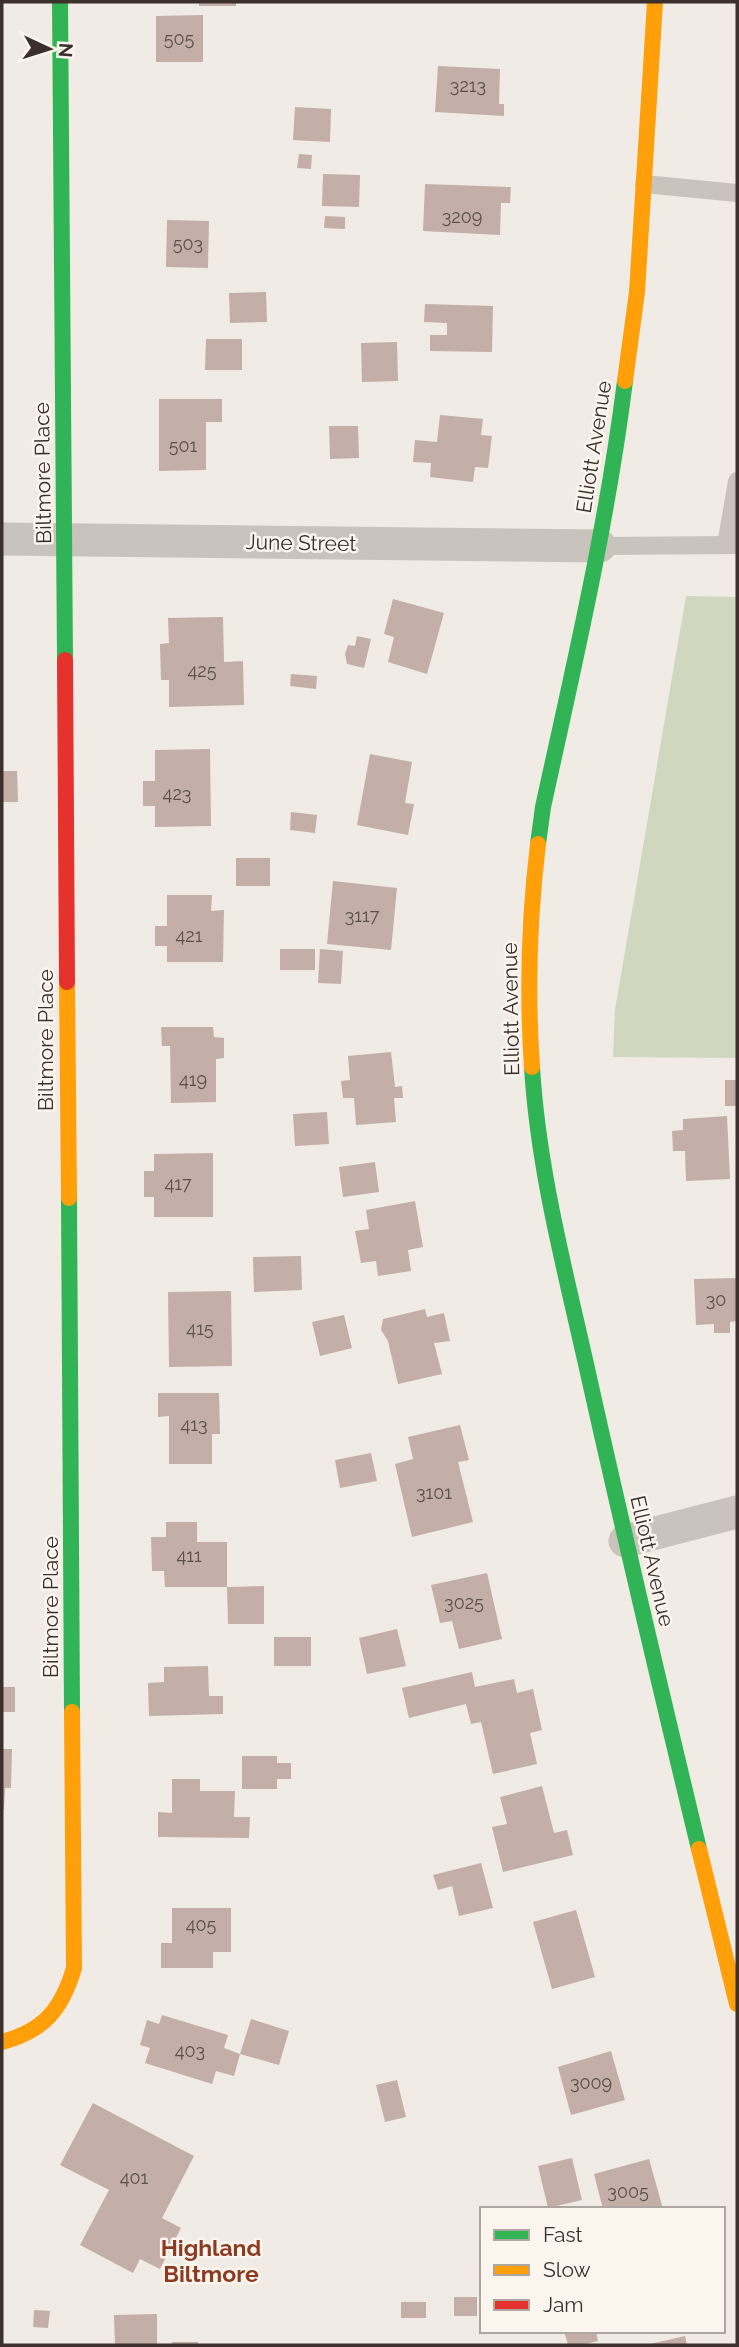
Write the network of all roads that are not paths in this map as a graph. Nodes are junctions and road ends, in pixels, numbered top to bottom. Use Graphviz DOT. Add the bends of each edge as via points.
graph roads {
  1 [pos="60,2"];
  2 [pos="655,2"];
  3 [pos="645,184"];
  4 [pos="737,193"];
  5 [pos="737,481"];
  6 [pos="2,539"];
  7 [pos="65,540"];
  8 [pos="732,545"];
  9 [pos="600,546"];
  10 [pos="737,1512"];
  11 [pos="625,1541"];
  12 [pos="737,2004"];
  13 [pos="2,2042"];
  1 -- 7 [label="street, Biltmore Place"];
  2 -- 3 [label="street, Elliott Avenue"];
  3 -- 4 [label="lane"];
  3 -- 9 [label="street, Elliott Avenue" via="637,292"];
  5 -- 8 [label="lane"];
  6 -- 7 [label="street, June Street"];
  7 -- 9 [label="street, June Street"];
  7 -- 13 [label="street, Biltmore Place" via="74,1968 69,1988 55,2011 36,2030"];
  8 -- 9 [label="lane"];
  9 -- 11 [label="street, Elliott Avenue" via="543,807 533,886 528,1003 534,1100 549,1197"];
  10 -- 11 [label="street"];
  11 -- 12 [label="street, Elliott Avenue"];
}
